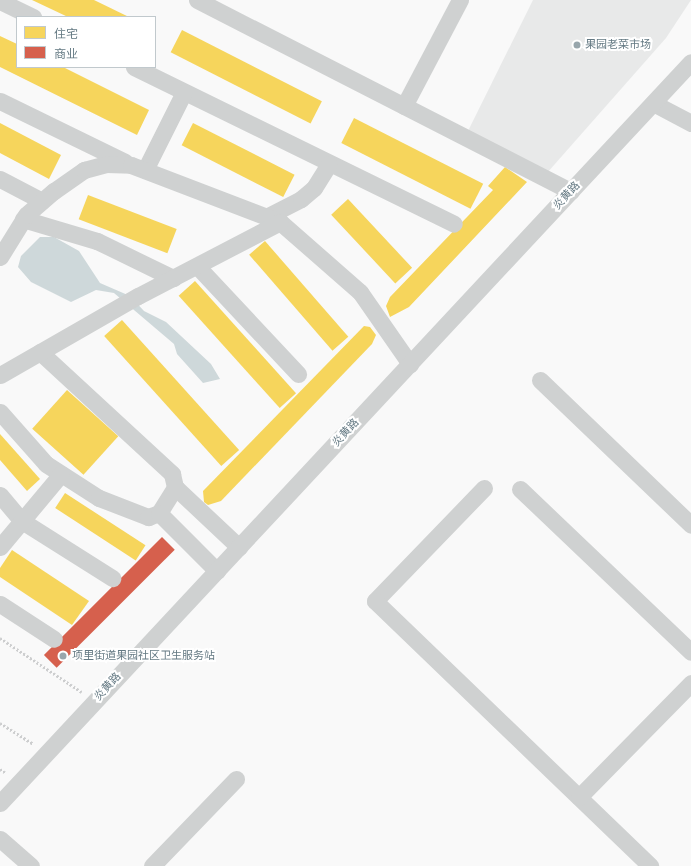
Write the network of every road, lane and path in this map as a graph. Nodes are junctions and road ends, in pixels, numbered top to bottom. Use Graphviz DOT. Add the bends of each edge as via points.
graph roads {
  1 [pos="0,0"];
  2 [pos="197,0"];
  3 [pos="460,0"];
  4 [pos="31,16"];
  5 [pos="691,62"];
  6 [pos="136,68"];
  7 [pos="184,92"];
  8 [pos="0,101"];
  9 [pos="656,104"];
  10 [pos="404,106"];
  11 [pos="691,123"];
  12 [pos="329,164"];
  13 [pos="138,168"];
  14 [pos="0,179"];
  15 [pos="571,191"];
  16 [pos="42,201"];
  17 [pos="23,219"];
  18 [pos="273,220"];
  19 [pos="454,224"];
  20 [pos="0,256"];
  21 [pos="197,266"];
  22 [pos="173,278"];
  23 [pos="40,352"];
  24 [pos="410,364"];
  25 [pos="298,374"];
  26 [pos="0,375"];
  27 [pos="540,380"];
  28 [pos="0,412"];
  29 [pos="61,474"];
  30 [pos="175,487"];
  31 [pos="484,488"];
  32 [pos="520,489"];
  33 [pos="0,495"];
  34 [pos="159,513"];
  35 [pos="22,521"];
  36 [pos="691,525"];
  37 [pos="239,547"];
  38 [pos="0,548"];
  39 [pos="217,571"];
  40 [pos="112,578"];
  41 [pos="0,604"];
  42 [pos="0,638"];
  43 [pos="54,639"];
  44 [pos="691,652"];
  45 [pos="691,683"];
  46 [pos="95,701"];
  47 [pos="0,723"];
  48 [pos="46,753"];
  49 [pos="236,779"];
  50 [pos="579,797"];
  51 [pos="0,803"];
  52 [pos="0,839"];
  53 [pos="31,866"];
  54 [pos="152,866"];
  55 [pos="650,866"];
  1 -- 4 [label="street"];
  2 -- 10 [label="street"];
  3 -- 10 [label="street"];
  5 -- 9 [label="street, 炎黄路"];
  6 -- 7 [label="street"];
  7 -- 12 [label="street"];
  7 -- 13 [label="street"];
  8 -- 13 [label="street"];
  9 -- 11 [label="street"];
  9 -- 15 [label="street, 炎黄路"];
  10 -- 15 [label="street"];
  12 -- 18 [label="street" via="314,188"];
  12 -- 19 [label="street"];
  13 -- 16 [label="street" via="106,164 84,170"];
  13 -- 18 [label="street"];
  14 -- 16 [label="street"];
  15 -- 24 [label="street, 炎黄路"];
  16 -- 17 [label="street"];
  17 -- 20 [label="street"];
  17 -- 22 [label="street" via="97,240"];
  18 -- 21 [label="street"];
  18 -- 24 [label="street" via="360,292"];
  21 -- 22 [label="street"];
  21 -- 25 [label="street"];
  22 -- 23 [label="street"];
  23 -- 26 [label="street"];
  23 -- 30 [label="street" via="172,474"];
  24 -- 37 [label="street, 炎黄路"];
  27 -- 36 [label="street"];
  28 -- 29 [label="street" via="46,464"];
  29 -- 34 [label="street" via="99,498 148,517"];
  29 -- 35 [label="street"];
  30 -- 34 [label="street"];
  30 -- 37 [label="street"];
  31 -- 50 [label="street" via="375,601"];
  32 -- 44 [label="street"];
  33 -- 35 [label="street"];
  34 -- 39 [label="street"];
  35 -- 38 [label="street"];
  35 -- 40 [label="street"];
  37 -- 39 [label="street, 炎黄路"];
  39 -- 46 [label="street, 炎黄路"];
  41 -- 43 [label="street"];
  42 -- 46 [label="path"];
  45 -- 50 [label="street"];
  46 -- 48 [label="street, 炎黄路"];
  47 -- 48 [label="path"];
  48 -- 51 [label="street, 炎黄路"];
  49 -- 54 [label="street"];
  50 -- 55 [label="street"];
  52 -- 53 [label="street"];
}
